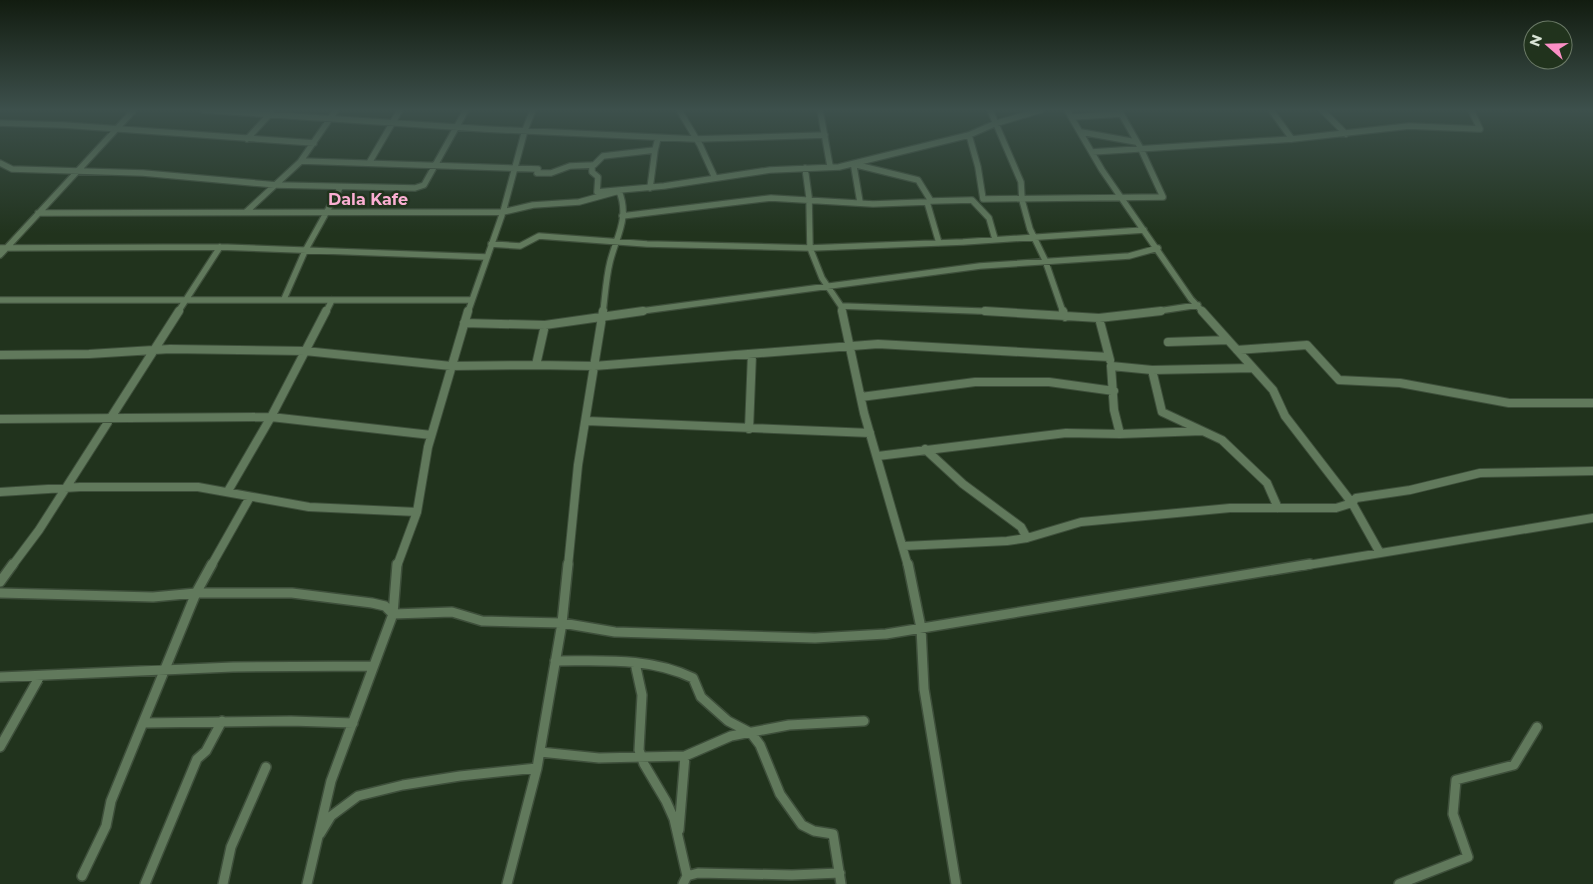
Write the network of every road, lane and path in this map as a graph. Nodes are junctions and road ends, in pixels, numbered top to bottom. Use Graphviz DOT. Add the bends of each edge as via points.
graph roads {
  1 [pos="95,151"];
  2 [pos="308,151"];
  3 [pos="376,151"];
  4 [pos="442,151"];
  5 [pos="520,151"];
  6 [pos="632,151"];
  7 [pos="655,151"];
  8 [pos="703,151"];
  9 [pos="828,151"];
  10 [pos="907,151"];
  11 [pos="974,151"];
  12 [pos="1007,151"];
  13 [pos="1097,151"];
  14 [pos="1141,151"];
  15 [pos="1092,152"];
  16 [pos="301,162"];
  17 [pos="0,163"];
  18 [pos="370,163"];
  19 [pos="592,165"];
  20 [pos="434,166"];
  21 [pos="830,166"];
  22 [pos="838,167"];
  23 [pos="854,167"];
  24 [pos="805,168"];
  25 [pos="515,169"];
  26 [pos="78,170"];
  27 [pos="715,178"];
  28 [pos="277,185"];
  29 [pos="340,188"];
  30 [pos="650,188"];
  31 [pos="619,191"];
  32 [pos="1122,198"];
  33 [pos="808,199"];
  34 [pos="972,200"];
  35 [pos="1022,200"];
  36 [pos="860,202"];
  37 [pos="927,202"];
  38 [pos="246,212"];
  39 [pos="503,212"];
  40 [pos="38,213"];
  41 [pos="326,214"];
  42 [pos="622,216"];
  43 [pos="1144,230"];
  44 [pos="1033,238"];
  45 [pos="994,239"];
  46 [pos="618,241"];
  47 [pos="939,242"];
  48 [pos="491,244"];
  49 [pos="220,247"];
  50 [pos="3,248"];
  51 [pos="810,248"];
  52 [pos="1158,248"];
  53 [pos="305,251"];
  54 [pos="0,255"];
  55 [pos="486,257"];
  56 [pos="1045,260"];
  57 [pos="828,284"];
  58 [pos="284,299"];
  59 [pos="0,300"];
  60 [pos="187,300"];
  61 [pos="332,300"];
  62 [pos="470,300"];
  63 [pos="1198,305"];
  64 [pos="841,306"];
  65 [pos="602,316"];
  66 [pos="1064,317"];
  67 [pos="1099,318"];
  68 [pos="464,323"];
  69 [pos="545,326"];
  70 [pos="1228,340"];
  71 [pos="1168,342"];
  72 [pos="850,346"];
  73 [pos="153,349"];
  74 [pos="1237,350"];
  75 [pos="305,351"];
  76 [pos="752,354"];
  77 [pos="0,355"];
  78 [pos="1109,357"];
  79 [pos="536,365"];
  80 [pos="451,366"];
  81 [pos="594,366"];
  82 [pos="1111,366"];
  83 [pos="1253,368"];
  84 [pos="1152,370"];
  85 [pos="1114,391"];
  86 [pos="861,397"];
  87 [pos="1593,403"];
  88 [pos="271,417"];
  89 [pos="0,419"];
  90 [pos="110,419"];
  91 [pos="587,421"];
  92 [pos="749,429"];
  93 [pos="1202,431"];
  94 [pos="870,432"];
  95 [pos="1120,434"];
  96 [pos="431,435"];
  97 [pos="925,449"];
  98 [pos="878,456"];
  99 [pos="1593,471"];
  100 [pos="66,488"];
  101 [pos="228,491"];
  102 [pos="0,492"];
  103 [pos="250,497"];
  104 [pos="1352,503"];
  105 [pos="1278,508"];
  106 [pos="417,512"];
  107 [pos="1593,518"];
  108 [pos="1027,538"];
  109 [pos="904,546"];
  110 [pos="1380,553"];
  111 [pos="0,582"];
  112 [pos="0,593"];
  113 [pos="196,593"];
  114 [pos="392,614"];
  115 [pos="562,623"];
  116 [pos="921,628"];
  117 [pos="556,660"];
  118 [pos="635,663"];
  119 [pos="373,666"];
  120 [pos="164,671"];
  121 [pos="40,676"];
  122 [pos="0,677"];
  123 [pos="222,721"];
  124 [pos="864,721"];
  125 [pos="143,723"];
  126 [pos="353,723"];
  127 [pos="1537,726"];
  128 [pos="752,733"];
  129 [pos="0,748"];
  130 [pos="540,752"];
  131 [pos="685,756"];
  132 [pos="640,759"];
  133 [pos="266,768"];
  134 [pos="537,768"];
  135 [pos="679,832"];
  136 [pos="315,845"];
  137 [pos="82,876"];
  138 [pos="841,878"];
  139 [pos="685,880"];
  140 [pos="144,884"];
  141 [pos="223,884"];
  142 [pos="306,884"];
  143 [pos="507,884"];
  144 [pos="956,884"];
  145 [pos="1399,884"];
  1 -- 26 [label="street"];
  2 -- 16 [label="street"];
  3 -- 18 [label="street"];
  4 -- 20 [label="street"];
  5 -- 25 [label="street"];
  6 -- 19 [label="street" via="603,156"];
  7 -- 30 [label="street"];
  8 -- 27 [label="street"];
  9 -- 21 [label="street"];
  10 -- 22 [label="street"];
  11 -- 35 [label="street" via="983,199"];
  12 -- 35 [label="street" via="1021,182"];
  13 -- 15 [label="street"];
  14 -- 32 [label="street" via="1163,197"];
  15 -- 32 [label="street"];
  16 -- 18 [label="street"];
  16 -- 28 [label="street"];
  17 -- 26 [label="street" via="12,169"];
  18 -- 20 [label="street"];
  19 -- 25 [label="street" via="570,166 551,174 537,173 538,168"];
  19 -- 31 [label="street" via="592,172 598,177 597,192"];
  20 -- 25 [label="street"];
  20 -- 29 [label="street" via="419,188"];
  21 -- 22 [label="street"];
  21 -- 24 [label="street"];
  22 -- 23 [label="street"];
  23 -- 34 [label="street" via="857,164 918,180 931,201"];
  23 -- 36 [label="street"];
  24 -- 27 [label="street"];
  24 -- 33 [label="street"];
  25 -- 39 [label="street"];
  26 -- 28 [label="street"];
  26 -- 40 [label="street"];
  27 -- 30 [label="street"];
  28 -- 29 [label="street"];
  28 -- 38 [label="street" via="260,195"];
  29 -- 41 [label="street"];
  30 -- 31 [label="street"];
  31 -- 39 [label="street" via="579,202 533,205"];
  31 -- 42 [label="street" via="624,200"];
  32 -- 35 [label="street"];
  32 -- 43 [label="street"];
  33 -- 36 [label="street"];
  33 -- 42 [label="street" via="743,200"];
  33 -- 51 [label="street"];
  34 -- 37 [label="street"];
  34 -- 45 [label="street" via="989,218"];
  35 -- 44 [label="street"];
  36 -- 37 [label="street"];
  37 -- 47 [label="street"];
  38 -- 40 [label="street"];
  38 -- 41 [label="street"];
  39 -- 41 [label="street"];
  39 -- 48 [label="street"];
  40 -- 50 [label="street"];
  41 -- 53 [label="street"];
  42 -- 46 [label="street"];
  43 -- 44 [label="street"];
  43 -- 52 [label="street"];
  44 -- 45 [label="street"];
  44 -- 56 [label="street"];
  45 -- 47 [label="street"];
  46 -- 48 [label="street" via="539,236 520,246"];
  46 -- 51 [label="street"];
  46 -- 65 [label="street" via="610,261"];
  47 -- 51 [label="street"];
  48 -- 55 [label="street"];
  49 -- 50 [label="street"];
  49 -- 53 [label="street"];
  49 -- 60 [label="street"];
  50 -- 54 [label="street"];
  51 -- 57 [label="street" via="822,278"];
  52 -- 56 [label="street" via="1129,256"];
  52 -- 63 [label="street"];
  53 -- 55 [label="street"];
  53 -- 58 [label="street"];
  55 -- 62 [label="street"];
  56 -- 57 [label="street"];
  56 -- 66 [label="street"];
  57 -- 64 [label="street"];
  57 -- 65 [label="street" via="708,304"];
  58 -- 60 [label="street"];
  58 -- 61 [label="street"];
  59 -- 60 [label="street"];
  60 -- 73 [label="street"];
  61 -- 62 [label="street"];
  61 -- 75 [label="street"];
  62 -- 68 [label="street"];
  63 -- 67 [label="street"];
  63 -- 70 [label="street"];
  64 -- 66 [label="street"];
  64 -- 72 [label="street"];
  65 -- 69 [label="street"];
  65 -- 81 [label="street"];
  66 -- 67 [label="street"];
  67 -- 78 [label="street"];
  68 -- 69 [label="street"];
  68 -- 80 [label="street"];
  69 -- 79 [label="street"];
  70 -- 71 [label="street"];
  70 -- 74 [label="street"];
  72 -- 76 [label="street"];
  72 -- 78 [label="street" via="901,344"];
  72 -- 86 [label="street"];
  73 -- 75 [label="street"];
  73 -- 77 [label="street"];
  73 -- 90 [label="street"];
  74 -- 83 [label="street"];
  74 -- 87 [label="street" via="1307,345 1339,380 1400,383 1509,403"];
  75 -- 80 [label="street"];
  75 -- 88 [label="street"];
  76 -- 81 [label="street"];
  76 -- 92 [label="street"];
  78 -- 82 [label="street"];
  79 -- 80 [label="street"];
  79 -- 81 [label="street"];
  80 -- 96 [label="street"];
  81 -- 91 [label="street"];
  82 -- 84 [label="street"];
  82 -- 85 [label="street"];
  83 -- 84 [label="street"];
  83 -- 104 [label="street" via="1273,390 1285,416"];
  84 -- 93 [label="street" via="1162,412"];
  85 -- 86 [label="street" via="1049,382 975,382"];
  85 -- 95 [label="street" via="1114,410"];
  86 -- 94 [label="street"];
  88 -- 90 [label="street"];
  88 -- 96 [label="street"];
  88 -- 101 [label="street"];
  89 -- 90 [label="street"];
  90 -- 100 [label="street"];
  91 -- 92 [label="street"];
  91 -- 115 [label="street" via="571,514"];
  92 -- 94 [label="street"];
  93 -- 95 [label="street"];
  93 -- 105 [label="street" via="1222,440 1267,482"];
  94 -- 98 [label="street"];
  95 -- 97 [label="street" via="1066,433"];
  96 -- 106 [label="street"];
  97 -- 98 [label="street"];
  97 -- 108 [label="street" via="963,484 1020,527"];
  98 -- 109 [label="street"];
  99 -- 104 [label="street" via="1480,473 1410,490 1356,498"];
  100 -- 101 [label="street" via="173,486"];
  100 -- 102 [label="street"];
  100 -- 111 [label="street"];
  101 -- 103 [label="street"];
  103 -- 106 [label="street" via="308,507"];
  103 -- 113 [label="street"];
  104 -- 105 [label="street" via="1336,508"];
  104 -- 110 [label="street"];
  105 -- 108 [label="street" via="1230,508 1091,521"];
  106 -- 114 [label="street" via="397,561"];
  107 -- 110 [label="street"];
  108 -- 109 [label="street"];
  109 -- 116 [label="street"];
  110 -- 116 [label="street"];
  112 -- 113 [label="street" via="153,597"];
  113 -- 114 [label="street" via="314,594 385,606"];
  113 -- 120 [label="street"];
  114 -- 115 [label="street" via="452,612 482,621"];
  114 -- 119 [label="street"];
  115 -- 116 [label="street" via="615,632 815,638 886,634"];
  115 -- 117 [label="street"];
  116 -- 144 [label="street" via="924,689"];
  117 -- 118 [label="street"];
  117 -- 130 [label="street"];
  118 -- 128 [label="street" via="683,672 695,680 701,697 728,721"];
  118 -- 132 [label="street" via="643,692"];
  119 -- 120 [label="street"];
  119 -- 126 [label="street"];
  120 -- 121 [label="street"];
  120 -- 125 [label="street"];
  121 -- 122 [label="street"];
  121 -- 129 [label="street"];
  123 -- 125 [label="street"];
  123 -- 126 [label="street"];
  123 -- 140 [label="street" via="206,751 197,759"];
  124 -- 128 [label="street" via="789,725"];
  125 -- 137 [label="street" via="111,801 106,826"];
  126 -- 136 [label="street" via="331,781"];
  127 -- 145 [label="street" via="1514,765 1456,780 1452,814 1468,857"];
  128 -- 131 [label="street" via="730,736"];
  128 -- 138 [label="street" via="790,812 802,825 836,837"];
  130 -- 132 [label="street"];
  130 -- 134 [label="street"];
  131 -- 132 [label="street"];
  131 -- 135 [label="street"];
  132 -- 135 [label="street" via="666,801"];
  133 -- 141 [label="street" via="231,847"];
  134 -- 136 [label="street" via="460,776 358,796 331,816"];
  134 -- 143 [label="street"];
  135 -- 139 [label="street"];
  136 -- 142 [label="street"];
  138 -- 139 [label="street" via="698,873"];
}
